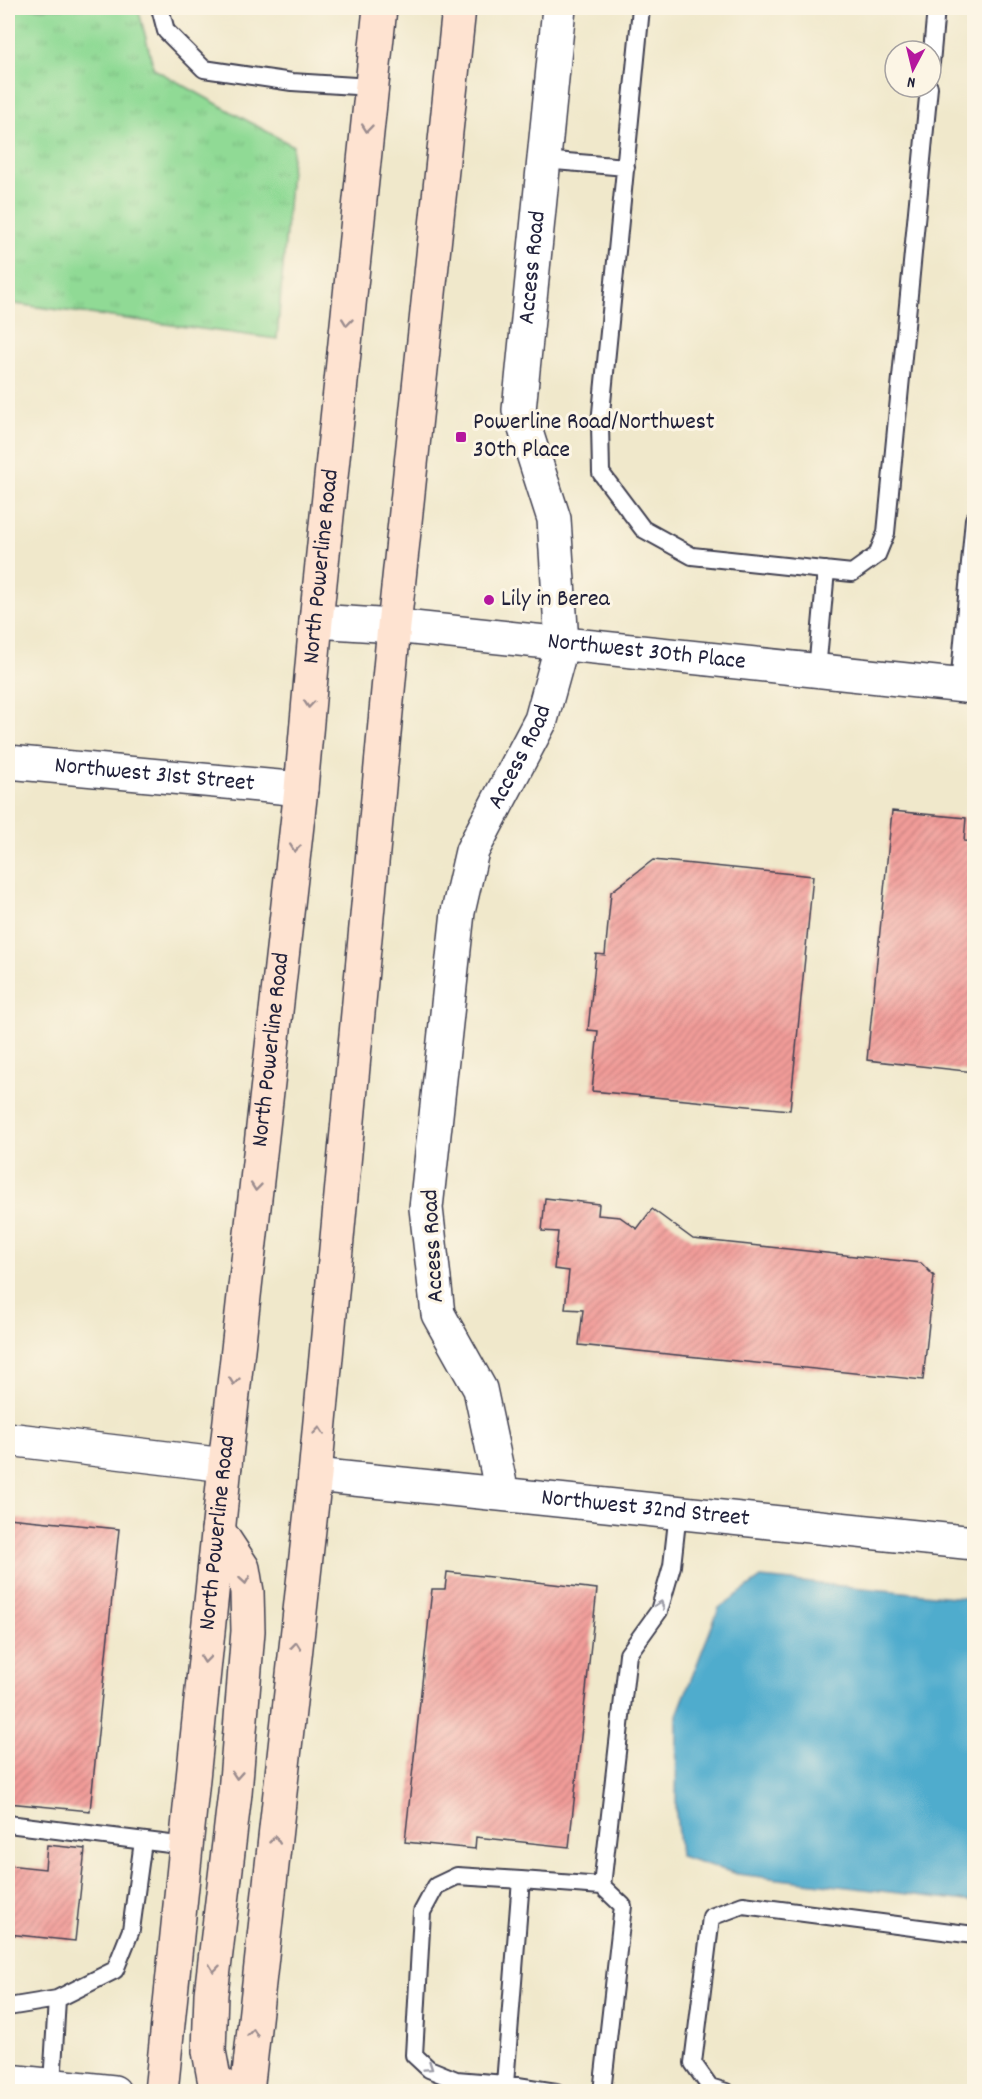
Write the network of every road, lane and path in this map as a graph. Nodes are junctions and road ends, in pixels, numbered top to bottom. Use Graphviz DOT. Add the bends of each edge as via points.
graph roads {
  1 [pos="160,8"];
  2 [pos="380,8"];
  3 [pos="459,8"];
  4 [pos="559,8"];
  5 [pos="641,8"];
  6 [pos="936,8"];
  7 [pos="933,39"];
  8 [pos="371,87"];
  9 [pos="928,99"];
  10 [pos="543,160"];
  11 [pos="626,167"];
  12 [pos="975,519"];
  13 [pos="826,570"];
  14 [pos="316,621"];
  15 [pos="394,626"];
  16 [pos="562,644"];
  17 [pos="817,671"];
  18 [pos="967,687"];
  19 [pos="8,762"];
  20 [pos="301,789"];
  21 [pos="8,1439"];
  22 [pos="225,1465"];
  23 [pos="315,1476"];
  24 [pos="502,1493"];
  25 [pos="678,1512"];
  26 [pos="218,1530"];
  27 [pos="975,1543"];
  28 [pos="8,1824"];
  29 [pos="143,1841"];
  30 [pos="186,1846"];
  31 [pos="521,1880"];
  32 [pos="602,1886"];
  33 [pos="975,1935"];
  34 [pos="57,1999"];
  35 [pos="8,2007"];
  36 [pos="8,2081"];
  37 [pos="505,2084"];
  38 [pos="52,2085"];
  39 [pos="114,2091"];
  40 [pos="161,2091"];
  41 [pos="230,2091"];
  42 [pos="247,2091"];
  43 [pos="556,2091"];
  44 [pos="602,2091"];
  45 [pos="726,2091"];
  1 -- 8 [label="lane" via="166,31 204,69 292,82"];
  2 -- 8 [label="main road, North Powerline Road"];
  3 -- 15 [label="main road"];
  4 -- 10 [label="street, Access Road"];
  5 -- 11 [label="lane"];
  6 -- 7 [label="lane"];
  8 -- 14 [label="main road, North Powerline Road, one-way"];
  9 -- 13 [label="lane" via="886,533 877,555 852,573"];
  10 -- 11 [label="lane"];
  10 -- 16 [label="street, Access Road" via="519,410 554,519"];
  11 -- 13 [label="lane" via="600,423 601,473 643,529 692,556"];
  12 -- 18 [label="lane"];
  13 -- 17 [label="lane"];
  14 -- 15 [label="street, Northwest 30th Place"];
  14 -- 20 [label="main road, North Powerline Road, one-way"];
  15 -- 16 [label="street, Northwest 30th Place"];
  23 -- 15 [label="main road, one-way"];
  16 -- 17 [label="street, Northwest 30th Place"];
  16 -- 24 [label="street, Access Road" via="541,720 472,850 458,912 426,1208 438,1314 480,1389"];
  17 -- 18 [label="street, Northwest 30th Place"];
  19 -- 20 [label="street, Northwest 31st Street"];
  20 -- 22 [label="main road, North Powerline Road, one-way"];
  21 -- 22 [label="street"];
  22 -- 26 [label="main road, North Powerline Road"];
  23 -- 24 [label="street, Northwest 32nd Street"];
  42 -- 23 [label="main road, one-way"];
  24 -- 25 [label="street, Northwest 32nd Street"];
  25 -- 27 [label="street, Northwest 32nd Street"];
  32 -- 25 [label="lane, one-way" via="628,1654 659,1611 672,1566"];
  26 -- 30 [label="main road, North Powerline Road, one-way"];
  26 -- 41 [label="main road, one-way" via="243,1568 248,1631 208,2051 214,2078"];
  28 -- 29 [label="lane"];
  29 -- 30 [label="lane"];
  29 -- 34 [label="lane" via="131,1930 115,1970"];
  30 -- 40 [label="main road, North Powerline Road"];
  31 -- 32 [label="lane"];
  31 -- 37 [label="lane"];
  31 -- 37 [label="lane, one-way" via="457,1876 436,1886 422,1912 414,2055 429,2069 456,2080"];
  32 -- 44 [label="lane" via="623,1906"];
  33 -- 45 [label="lane" via="742,1905 711,1917 693,2063 710,2087"];
  34 -- 35 [label="lane"];
  34 -- 38 [label="lane"];
  36 -- 38 [label="street"];
  37 -- 43 [label="lane"];
  38 -- 39 [label="street"];
}
